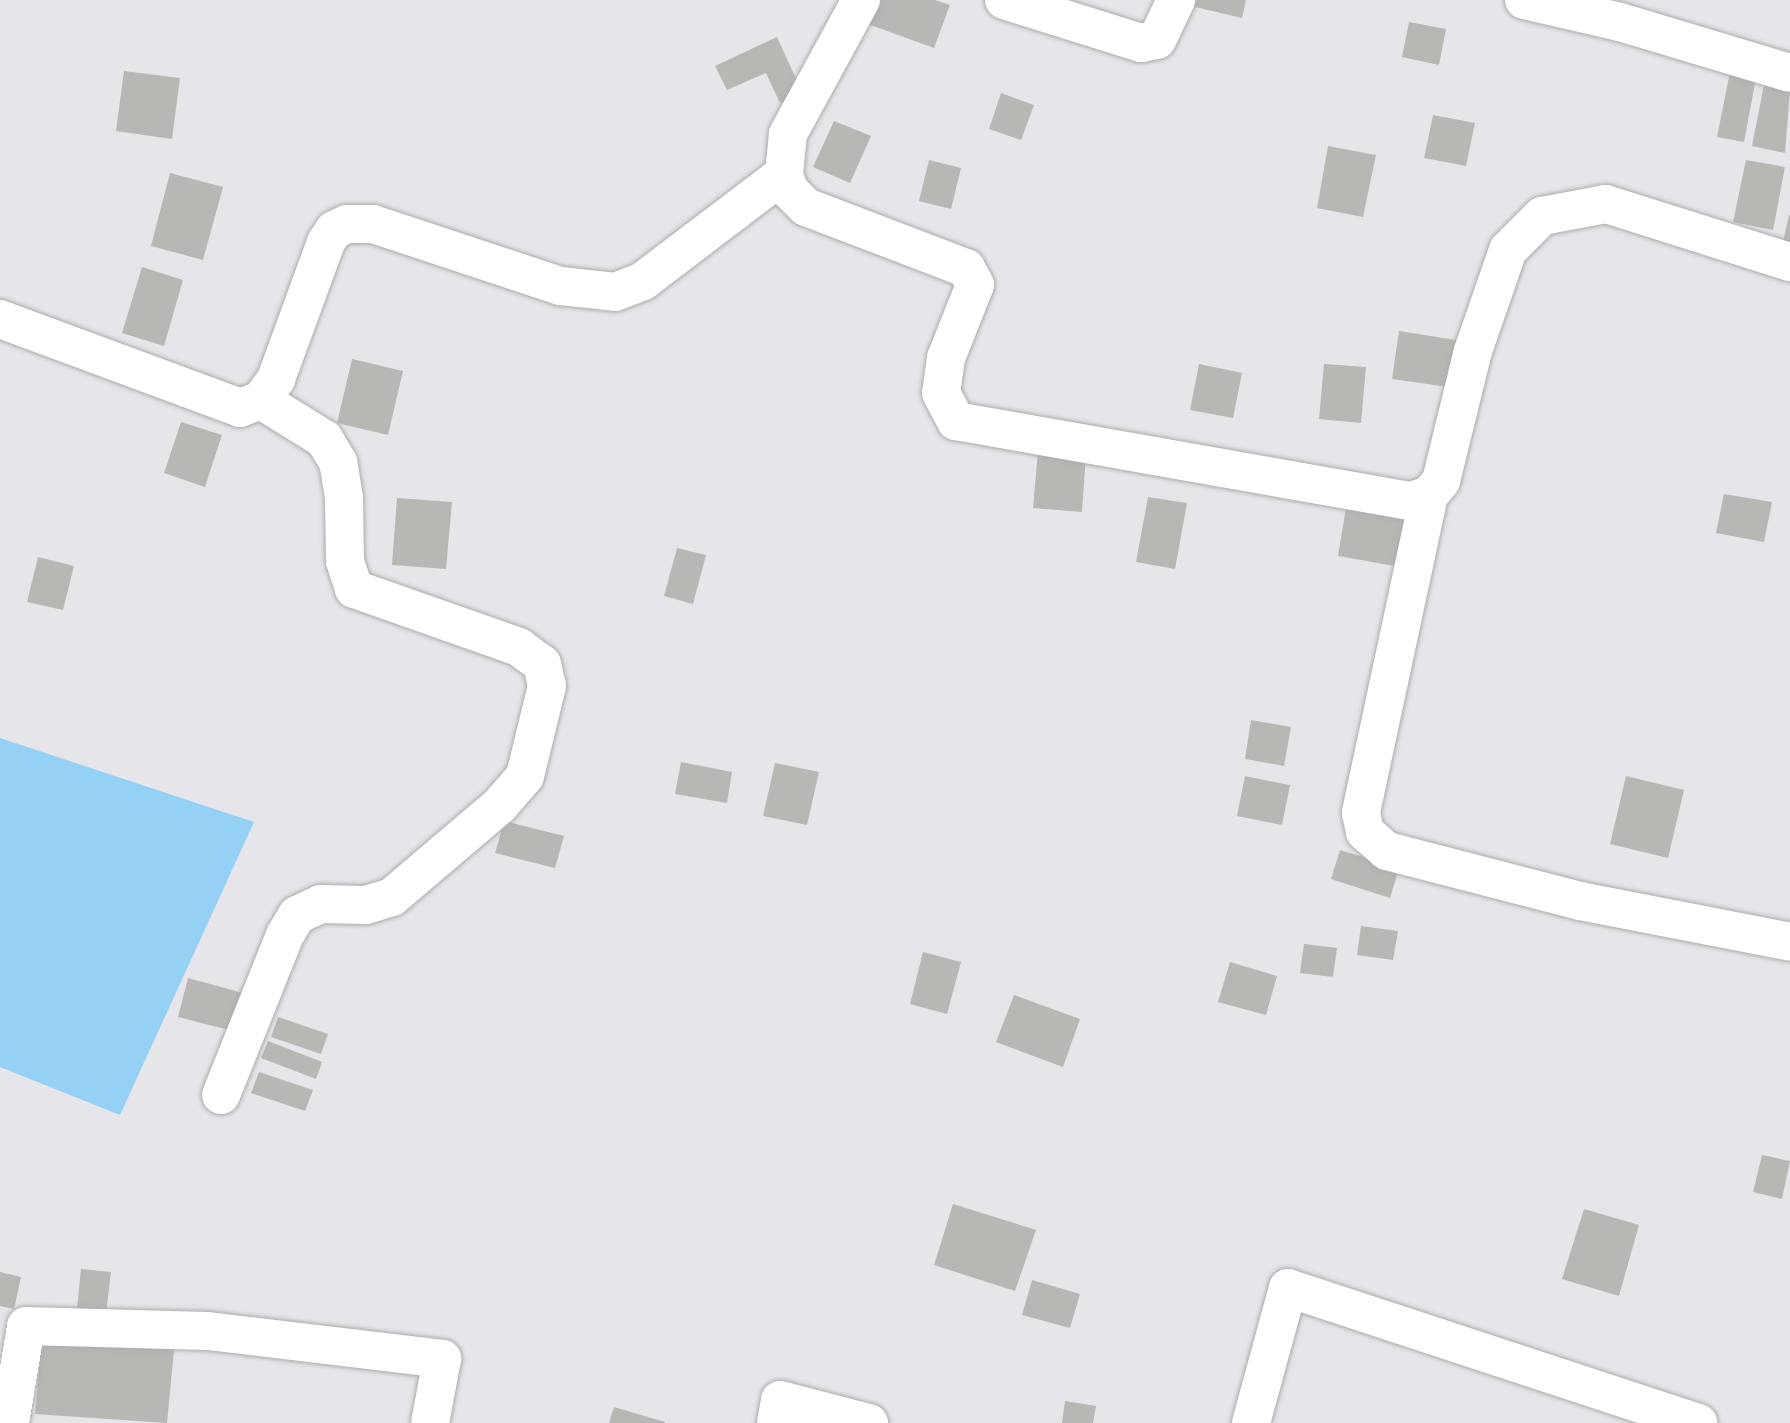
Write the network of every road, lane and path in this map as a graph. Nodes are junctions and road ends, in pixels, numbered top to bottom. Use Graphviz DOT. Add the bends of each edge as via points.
graph roads {
  1 [pos="861,0"];
  2 [pos="1004,0"];
  3 [pos="1176,0"];
  4 [pos="1524,0"];
  5 [pos="1584,7"];
  6 [pos="1790,73"];
  7 [pos="784,174"];
  8 [pos="1790,262"];
  9 [pos="0,319"];
  10 [pos="261,400"];
  11 [pos="1429,495"];
  12 [pos="1790,942"];
  13 [pos="221,1095"];
  14 [pos="10,1423"];
  15 [pos="430,1423"];
  16 [pos="776,1423"];
  17 [pos="869,1423"];
  18 [pos="1251,1423"];
  19 [pos="1698,1423"];
  1 -- 7 [label="street" via="788,134"];
  2 -- 3 [label="street" via="1141,43 1157,40"];
  4 -- 5 [label="street"];
  5 -- 6 [label="street"];
  7 -- 10 [label="street" via="643,282 615,292 561,286 373,224 347,224 334,230 326,242 286,356"];
  7 -- 11 [label="street" via="789,190 806,207 966,268 975,285 946,358 941,393 956,421 1411,500"];
  8 -- 11 [label="street" via="1606,204 1542,216 1508,250 1473,351 1441,481"];
  9 -- 10 [label="street" via="209,399 240,408"];
  10 -- 13 [label="street" via="324,439 338,462 345,561 354,589 519,647 542,664 547,686 525,776 500,805 392,897 366,905 321,904 297,915 285,934"];
  11 -- 12 [label="street" via="1361,813 1365,832 1387,851 1580,901"];
  14 -- 15 [label="street" via="26,1325 208,1331 442,1359"];
  16 -- 17 [label="street" via="779,1400"];
  18 -- 19 [label="street" via="1288,1288"];
}
